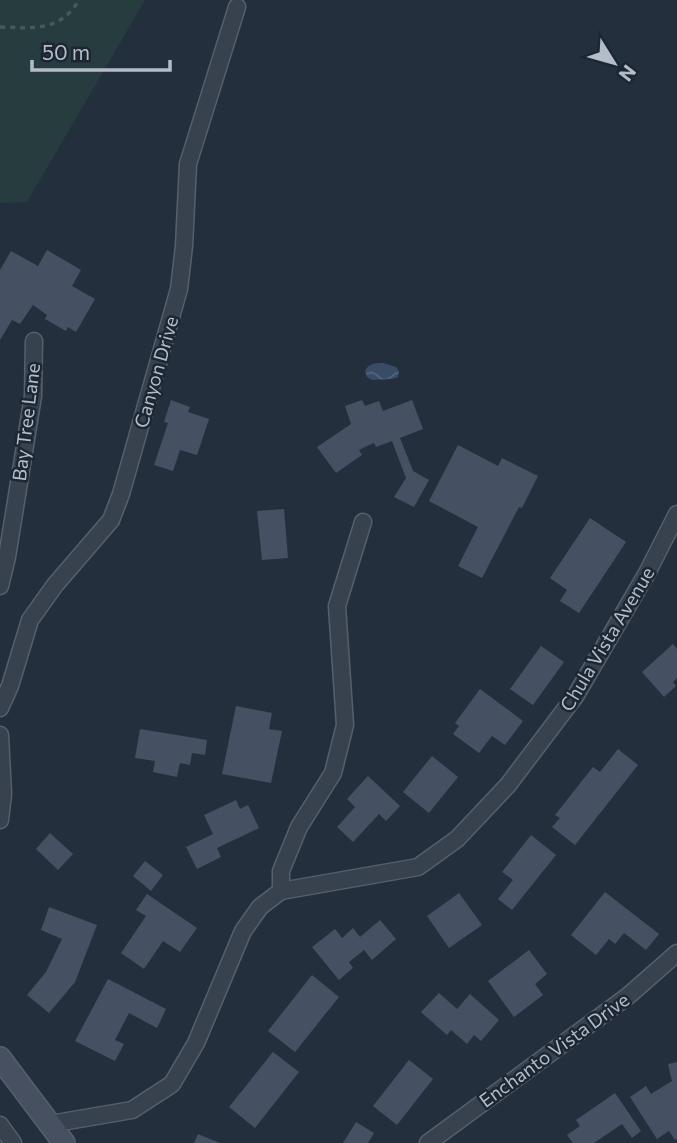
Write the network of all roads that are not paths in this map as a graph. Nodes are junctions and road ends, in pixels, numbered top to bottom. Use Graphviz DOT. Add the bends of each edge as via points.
graph roads {
  1 [pos="237,6"];
  2 [pos="34,341"];
  3 [pos="677,514"];
  4 [pos="363,522"];
  5 [pos="0,586"];
  6 [pos="0,708"];
  7 [pos="0,735"];
  8 [pos="0,820"];
  9 [pos="281,891"];
  10 [pos="677,953"];
  11 [pos="0,1058"];
  12 [pos="50,1124"];
  13 [pos="0,1125"];
  14 [pos="13,1143"];
  15 [pos="64,1143"];
  16 [pos="428,1143"];
  1 -- 6 [label="street, Canyon Drive" via="188,164 179,289 121,494 111,520 30,620"];
  2 -- 5 [label="street, Bay Tree Lane" via="33,396"];
  3 -- 9 [label="street, Chula Vista Avenue" via="576,695 508,785 457,839 418,867"];
  4 -- 9 [label="street" via="337,607 345,725 333,773 299,827 281,871"];
  7 -- 8 [label="street"];
  9 -- 12 [label="street" via="260,907 243,931 196,1043 172,1084 132,1110"];
  10 -- 16 [label="street, Enchanto Vista Drive" via="628,996"];
  11 -- 12 [label="street"];
  12 -- 15 [label="street"];
  13 -- 14 [label="street"];
}
